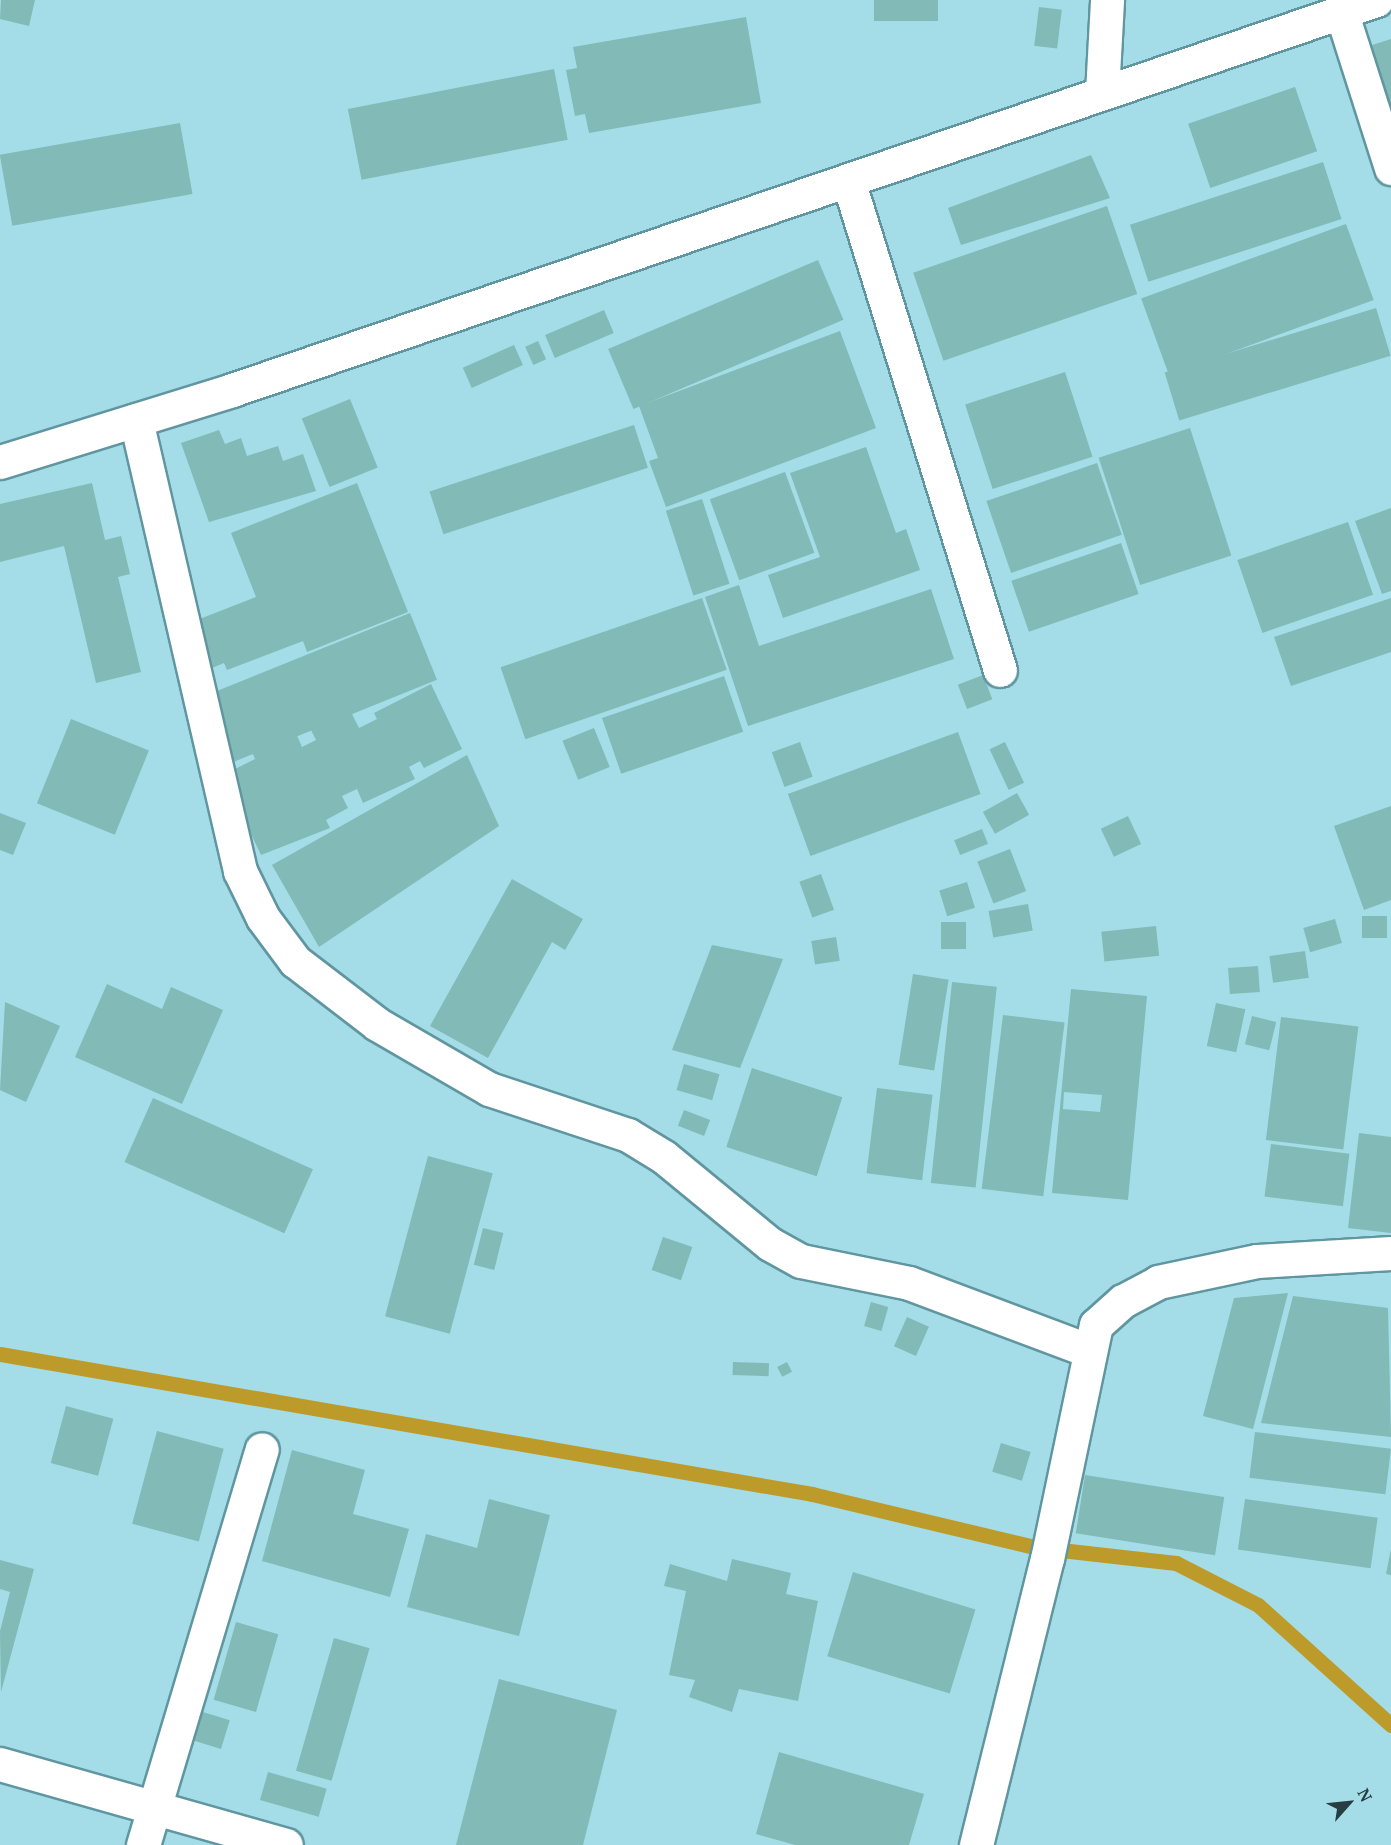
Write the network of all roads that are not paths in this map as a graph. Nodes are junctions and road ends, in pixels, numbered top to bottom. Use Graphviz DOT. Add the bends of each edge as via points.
graph roads {
  1 [pos="1107,0"];
  2 [pos="1376,0"];
  3 [pos="1341,11"];
  4 [pos="1102,93"];
  5 [pos="1391,168"];
  6 [pos="849,180"];
  7 [pos="136,420"];
  8 [pos="0,462"];
  9 [pos="1000,670"];
  10 [pos="1391,1254"];
  11 [pos="1090,1351"];
  12 [pos="262,1449"];
  13 [pos="0,1764"];
  14 [pos="154,1807"];
  15 [pos="143,1845"];
  16 [pos="286,1845"];
  17 [pos="976,1845"];
  1 -- 4 [label="street"];
  2 -- 3 [label="street"];
  3 -- 4 [label="street"];
  3 -- 5 [label="street"];
  4 -- 6 [label="street"];
  6 -- 7 [label="street"];
  6 -- 9 [label="street"];
  7 -- 8 [label="street"];
  7 -- 11 [label="street" via="240,871 263,918 295,962 378,1024 489,1089 628,1135 664,1157 770,1244 801,1261 909,1283"];
  10 -- 11 [label="street" via="1257,1261 1158,1282 1123,1301 1096,1325"];
  11 -- 17 [label="street" via="1047,1559"];
  12 -- 14 [label="street"];
  13 -- 14 [label="street"];
  14 -- 15 [label="street"];
  14 -- 16 [label="street"];
}
